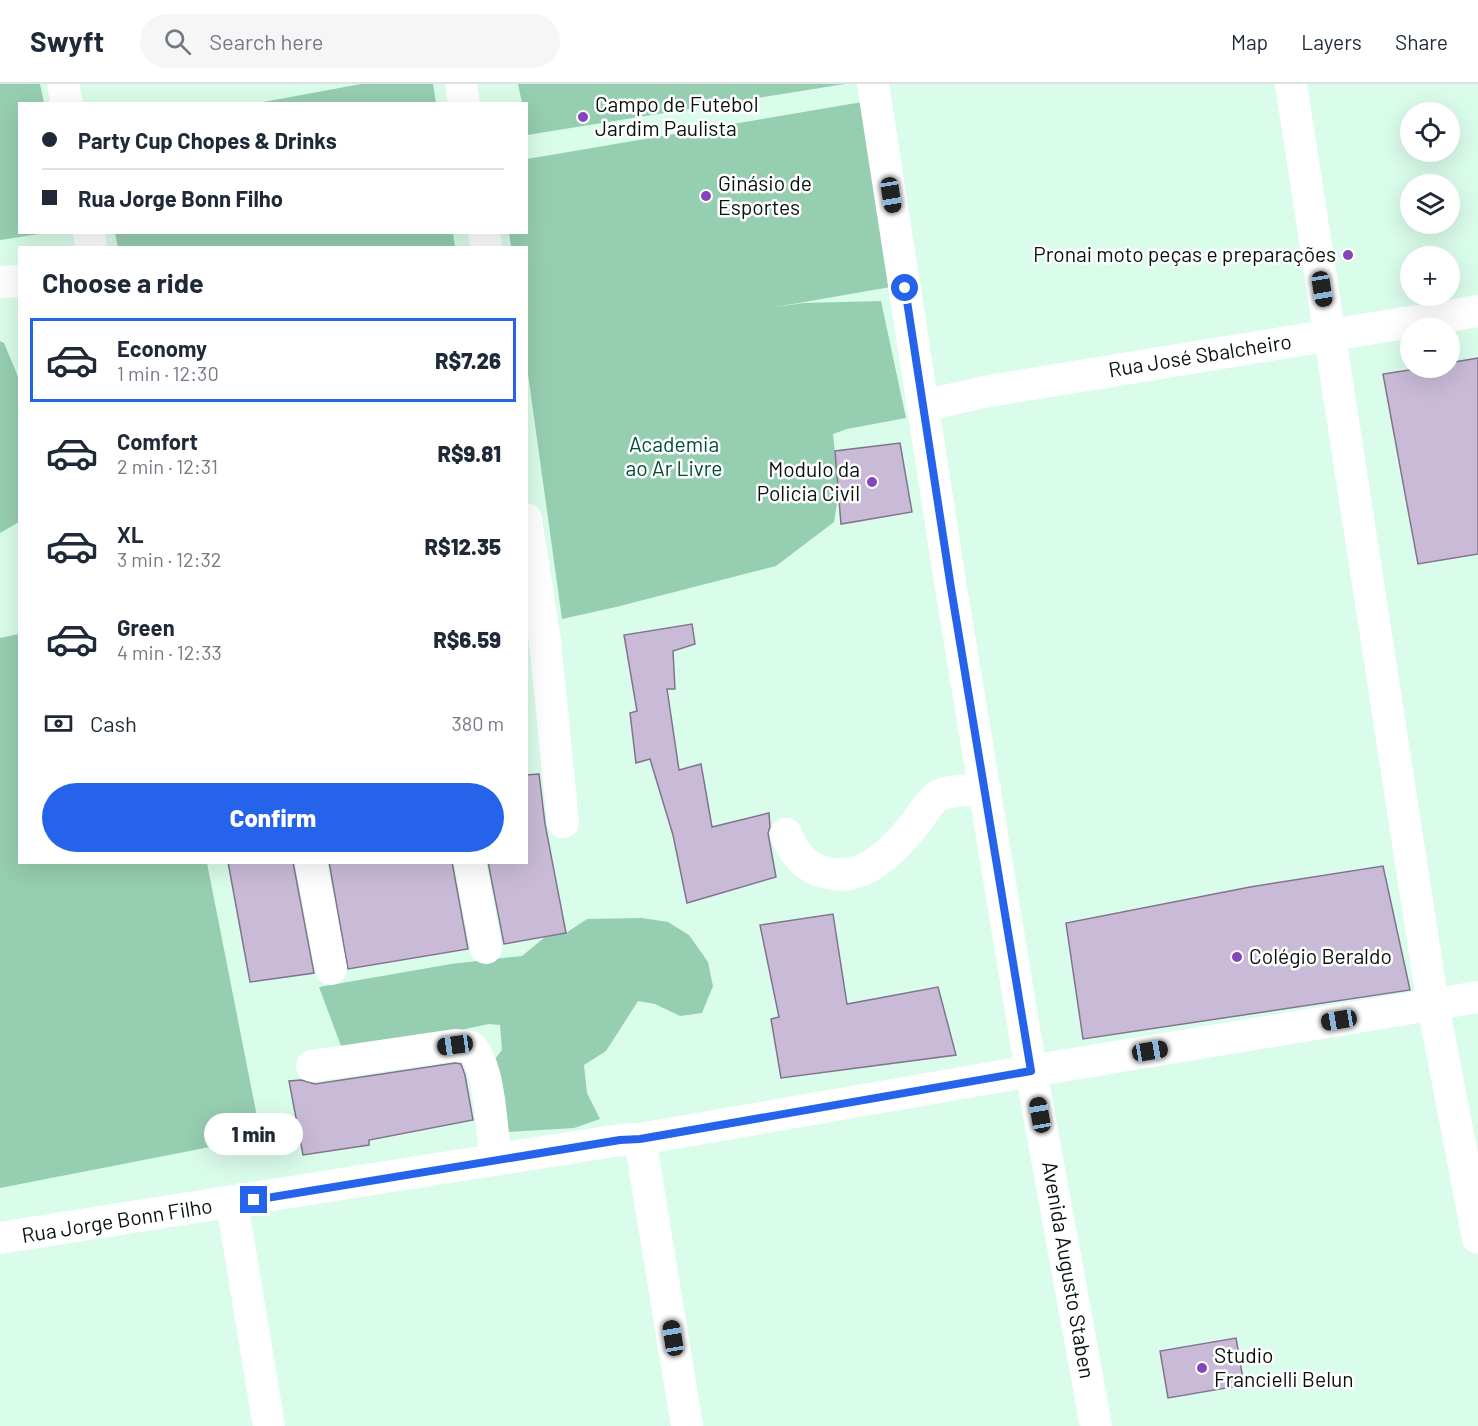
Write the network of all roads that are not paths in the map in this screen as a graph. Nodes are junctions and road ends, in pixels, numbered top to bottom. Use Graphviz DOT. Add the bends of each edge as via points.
graph roads {
  1 [pos="63,84"];
  2 [pos="461,84"];
  3 [pos="873,84"];
  4 [pos="1290,84"];
  5 [pos="67,102"];
  6 [pos="464,102"];
  7 [pos="18,280"];
  8 [pos="0,282"];
  9 [pos="1478,311"];
  10 [pos="1329,335"];
  11 [pos="922,406"];
  12 [pos="528,544"];
  13 [pos="536,643"];
  14 [pos="985,789"];
  15 [pos="563,822"];
  16 [pos="786,834"];
  17 [pos="311,864"];
  18 [pos="470,864"];
  19 [pos="486,948"];
  20 [pos="331,969"];
  21 [pos="1478,998"];
  22 [pos="1433,1005"];
  23 [pos="312,1066"];
  24 [pos="1031,1071"];
  25 [pos="640,1139"];
  26 [pos="496,1160"];
  27 [pos="232,1203"];
  28 [pos="0,1238"];
  29 [pos="1478,1238"];
  30 [pos="269,1426"];
  31 [pos="687,1426"];
  32 [pos="1096,1426"];
  1 -- 5 [label="street"];
  2 -- 6 [label="street"];
  3 -- 11 [label="street, Avenida Augusto Staben"];
  4 -- 10 [label="street"];
  7 -- 8 [label="street"];
  9 -- 10 [label="street, Rua José Sbalcheiro"];
  10 -- 11 [label="street, Rua José Sbalcheiro" via="989,391"];
  10 -- 22 [label="street"];
  11 -- 14 [label="street, Avenida Augusto Staben"];
  12 -- 13 [label="street"];
  13 -- 15 [label="street"];
  14 -- 16 [label="street" via="936,797 884,857 858,873 835,875 817,871 792,850"];
  14 -- 24 [label="street, Avenida Augusto Staben"];
  17 -- 20 [label="street"];
  18 -- 19 [label="street"];
  21 -- 22 [label="street, Rua Jorge Bonn Filho"];
  22 -- 24 [label="street, Rua Jorge Bonn Filho"];
  22 -- 29 [label="street"];
  23 -- 26 [label="street" via="455,1045 471,1047 478,1055 483,1073"];
  24 -- 25 [label="street, Rua Jorge Bonn Filho"];
  24 -- 32 [label="street, Avenida Augusto Staben"];
  25 -- 26 [label="street, Rua Jorge Bonn Filho"];
  25 -- 31 [label="street"];
  26 -- 27 [label="street, Rua Jorge Bonn Filho"];
  27 -- 28 [label="street, Rua Jorge Bonn Filho"];
  27 -- 30 [label="street"];
}
